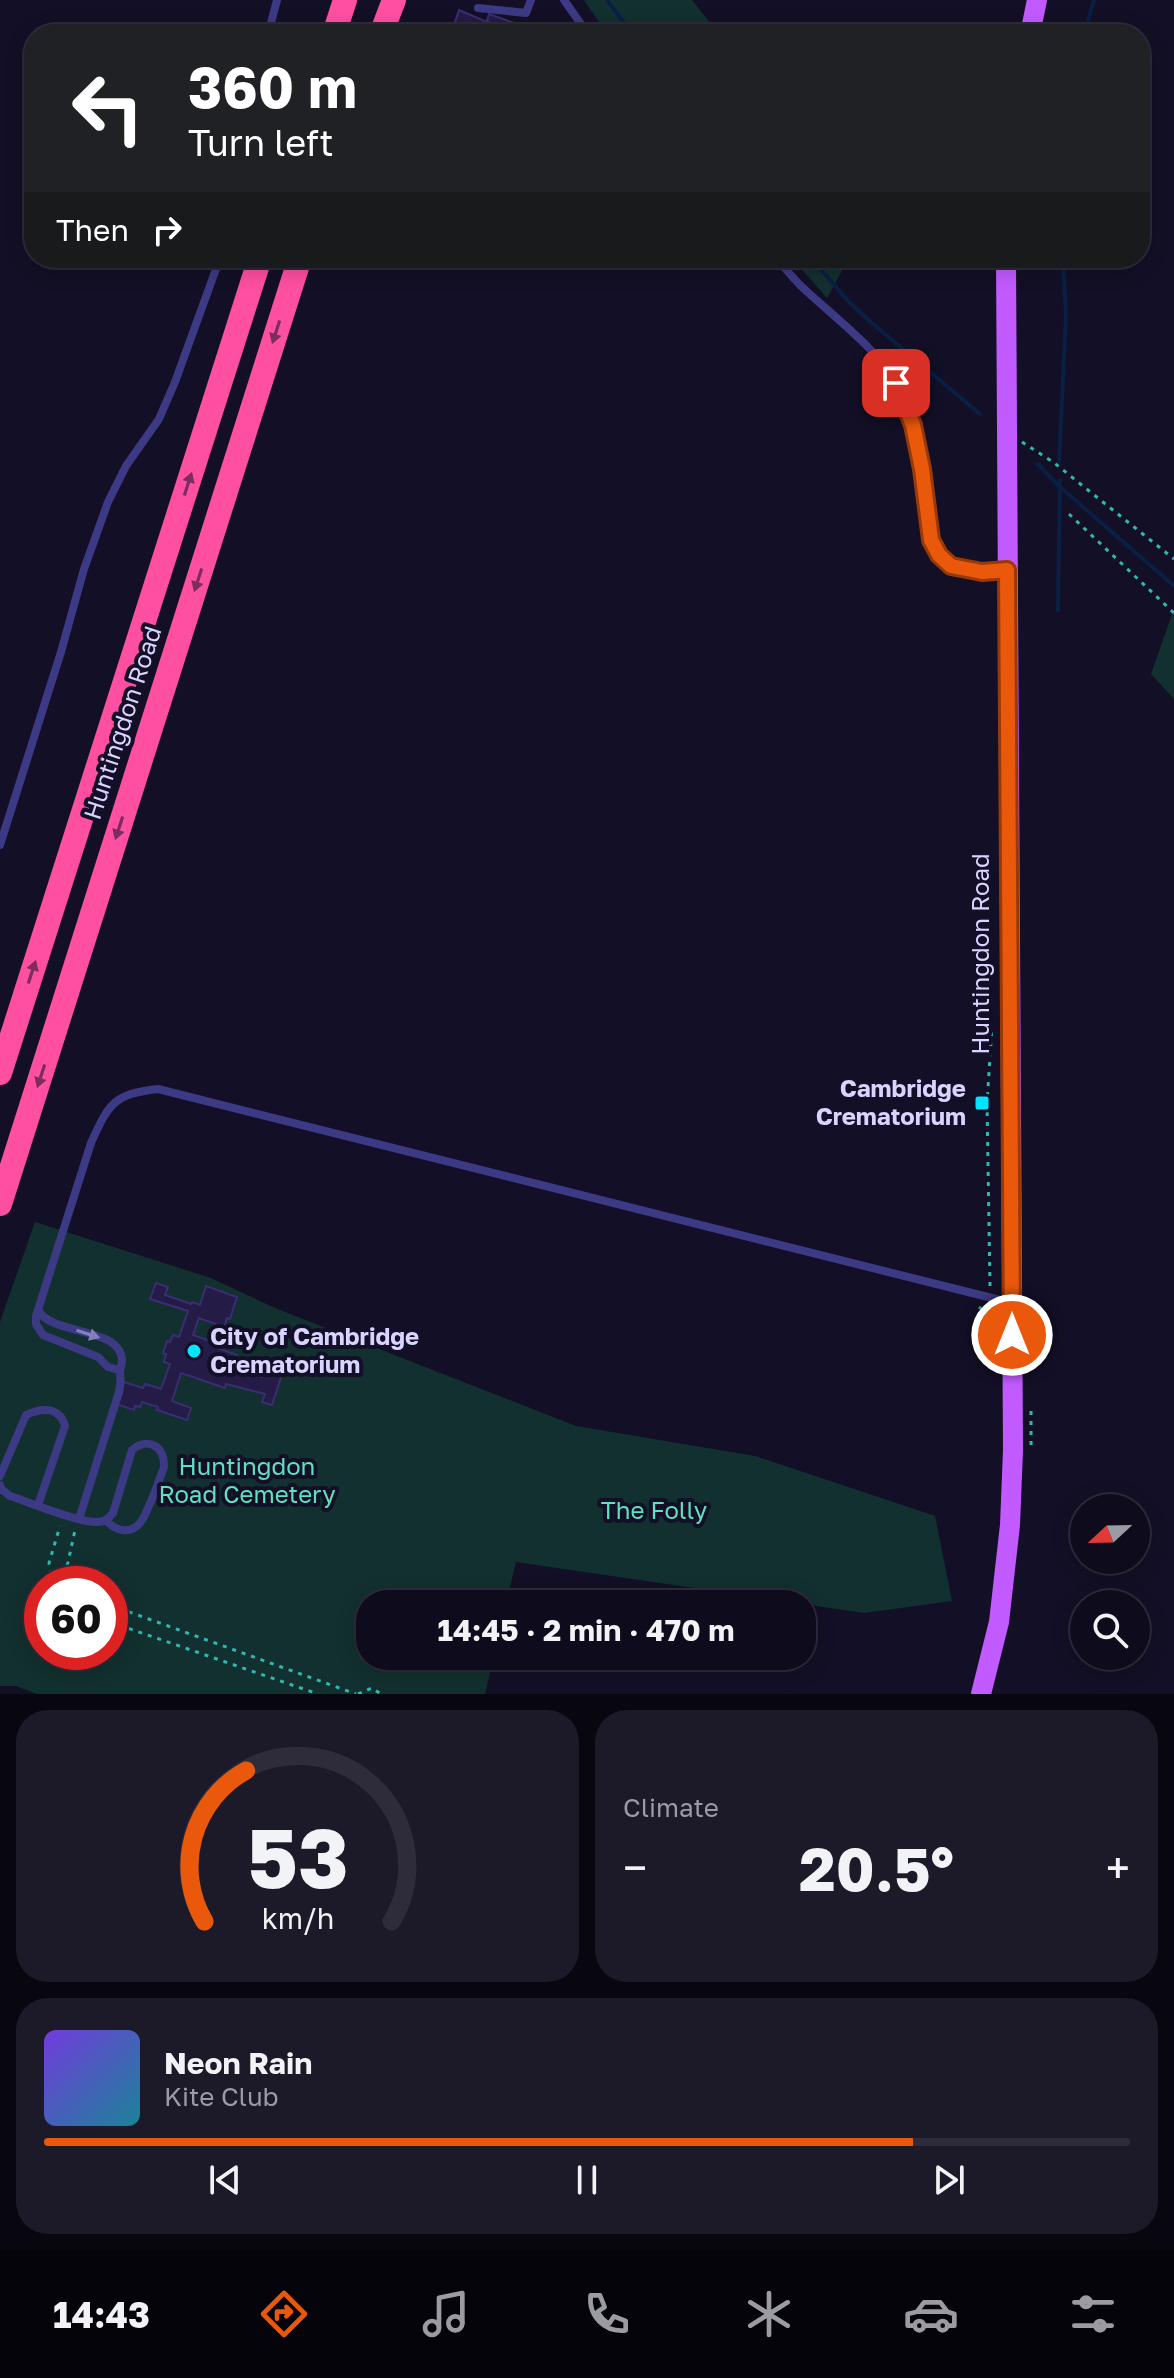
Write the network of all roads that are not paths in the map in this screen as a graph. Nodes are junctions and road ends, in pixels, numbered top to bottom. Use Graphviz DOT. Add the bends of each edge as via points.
graph roads {
  1 [pos="277,0"];
  2 [pos="345,0"];
  3 [pos="382,0"];
  4 [pos="394,0"];
  5 [pos="531,0"];
  6 [pos="564,0"];
  7 [pos="1037,0"];
  8 [pos="478,8"];
  9 [pos="271,24"];
  10 [pos="337,24"];
  11 [pos="374,24"];
  12 [pos="385,24"];
  13 [pos="581,24"];
  14 [pos="1032,24"];
  15 [pos="216,268"];
  16 [pos="257,268"];
  17 [pos="297,268"];
  18 [pos="785,268"];
  19 [pos="1006,268"];
  20 [pos="1007,570"];
  21 [pos="0,845"];
  22 [pos="0,1073"];
  23 [pos="0,1204"];
  24 [pos="1012,1303"];
  25 [pos="38,1310"];
  26 [pos="119,1370"];
  27 [pos="0,1476"];
  28 [pos="0,1485"];
  29 [pos="38,1505"];
  30 [pos="79,1519"];
  31 [pos="106,1520"];
  32 [pos="981,1694"];
  1 -- 9 [label="lane"];
  2 -- 10 [label="highway"];
  3 -- 11 [label="highway"];
  4 -- 12 [label="highway"];
  5 -- 8 [label="lane" via="526,13"];
  6 -- 13 [label="lane"];
  7 -- 14 [label="main road"];
  15 -- 21 [label="lane" via="159,419 108,502"];
  22 -- 16 [label="highway, Huntingdon Road, one-way"];
  17 -- 23 [label="highway, Huntingdon Road, one-way"];
  18 -- 20 [label="lane" via="869,349 896,383 913,425 931,540 939,555 951,566"];
  19 -- 20 [label="main road, Huntingdon Road"];
  20 -- 24 [label="main road, Huntingdon Road"];
  24 -- 25 [label="lane" via="158,1089 133,1092 113,1103 99,1125"];
  24 -- 32 [label="main road, Huntingdon Road" via="1010,1525 999,1622"];
  25 -- 26 [label="lane" via="36,1324 43,1335"];
  25 -- 26 [label="lane, one-way" via="45,1320 110,1341 122,1360"];
  26 -- 30 [label="lane" via="119,1392"];
  27 -- 29 [label="lane" via="26,1415 49,1409 58,1413 65,1426"];
  28 -- 29 [label="lane" via="10,1496"];
  29 -- 30 [label="lane"];
  30 -- 31 [label="lane"];
  31 -- 31 [label="lane" via="122,1531 140,1523 164,1467 160,1449 149,1442 132,1450 113,1513"];
}
